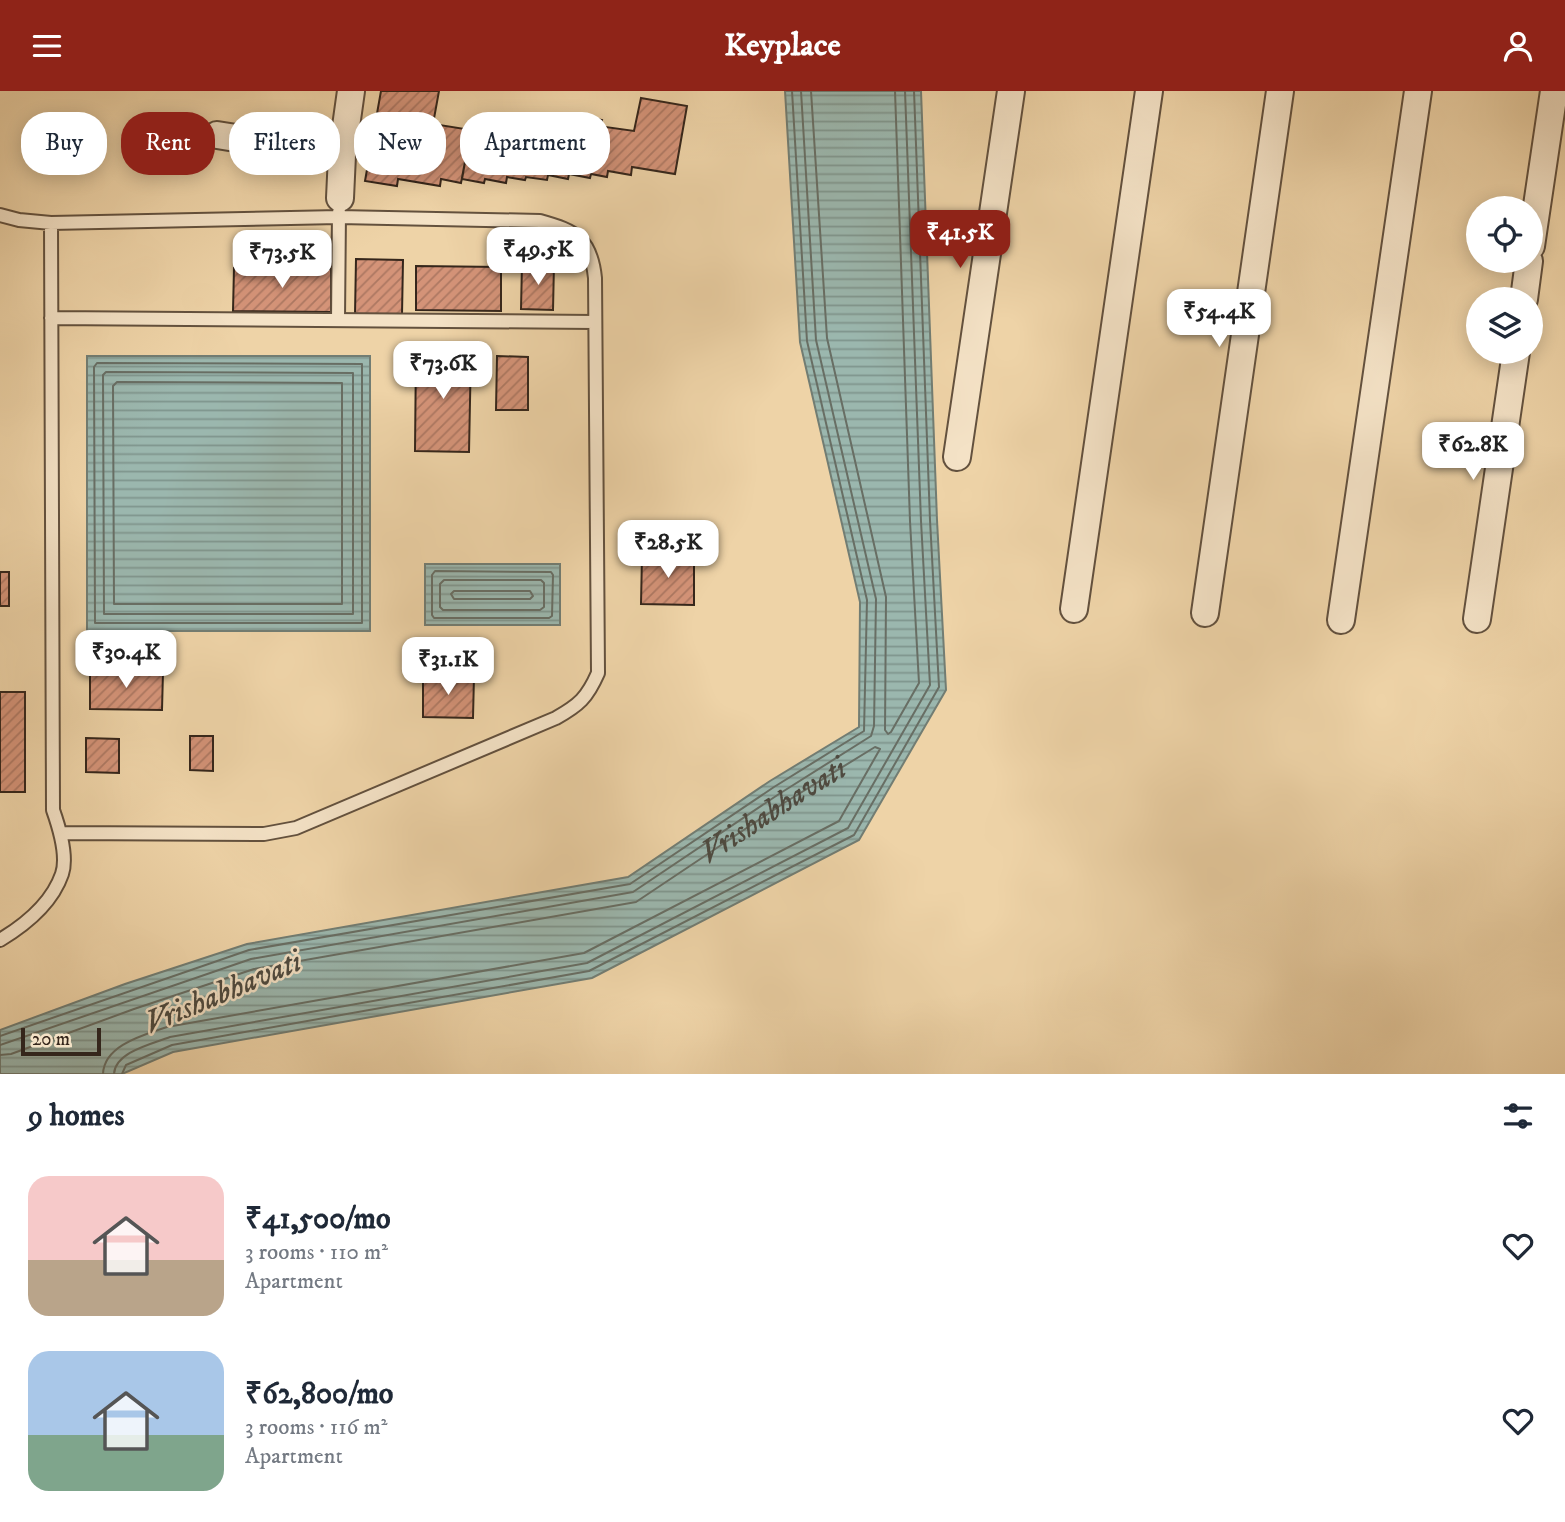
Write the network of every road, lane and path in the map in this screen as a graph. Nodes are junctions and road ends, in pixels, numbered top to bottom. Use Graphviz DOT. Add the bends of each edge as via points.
graph roads {
  1 [pos="351,91"];
  2 [pos="1011,91"];
  3 [pos="1149,91"];
  4 [pos="1280,91"];
  5 [pos="1418,91"];
  6 [pos="1554,91"];
  7 [pos="217,135"];
  8 [pos="342,155"];
  9 [pos="1538,196"];
  10 [pos="339,207"];
  11 [pos="0,215"];
  12 [pos="51,223"];
  13 [pos="51,318"];
  14 [pos="338,320"];
  15 [pos="595,321"];
  16 [pos="1514,364"];
  17 [pos="957,457"];
  18 [pos="1074,609"];
  19 [pos="1205,613"];
  20 [pos="1477,619"];
  21 [pos="1341,620"];
  22 [pos="61,833"];
  23 [pos="0,940"];
  1 -- 8 [label="street"];
  2 -- 17 [label="street"];
  3 -- 18 [label="street"];
  4 -- 19 [label="street"];
  5 -- 21 [label="street"];
  6 -- 9 [label="street"];
  7 -- 8 [label="street"];
  8 -- 10 [label="street"];
  10 -- 12 [label="lane"];
  10 -- 14 [label="lane"];
  10 -- 15 [label="lane" via="557,225 589,248 595,278"];
  11 -- 12 [label="lane"];
  12 -- 13 [label="lane"];
  13 -- 14 [label="lane"];
  13 -- 22 [label="lane" via="53,810"];
  14 -- 15 [label="lane"];
  15 -- 22 [label="lane" via="598,673 577,706 296,828 264,834"];
  16 -- 20 [label="street"];
  22 -- 23 [label="lane" via="63,871 55,887 36,913"];
}
